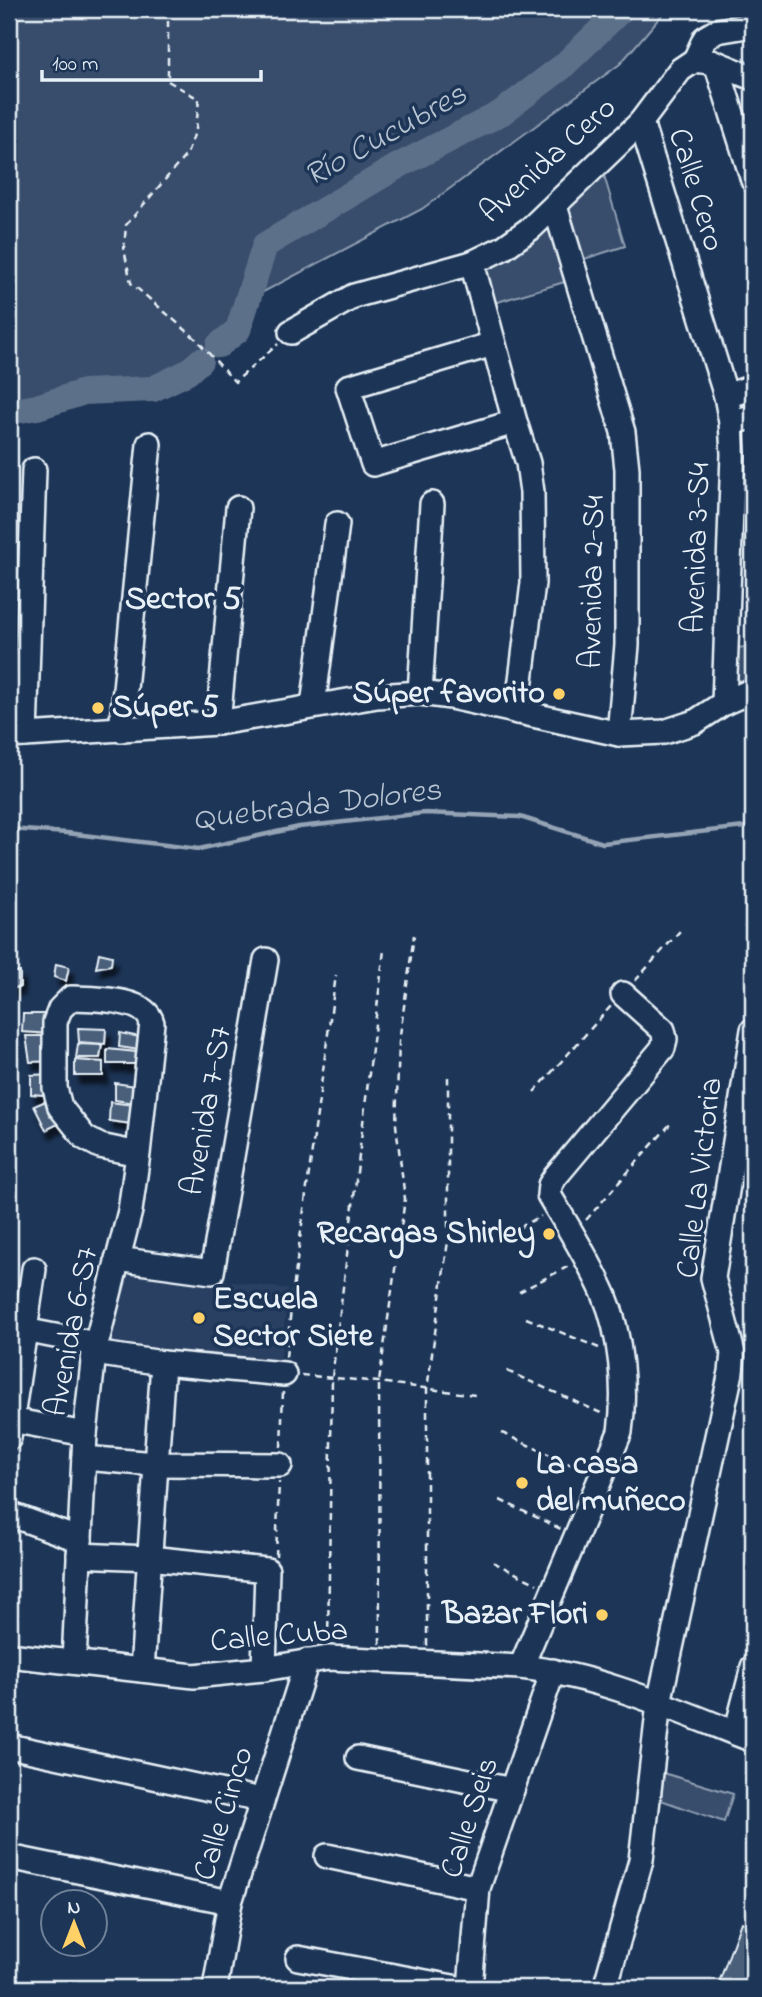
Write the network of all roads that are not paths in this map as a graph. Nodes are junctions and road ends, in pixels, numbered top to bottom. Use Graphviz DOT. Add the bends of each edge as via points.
graph roads {
  1 [pos="753,25"];
  2 [pos="705,62"];
  3 [pos="753,78"];
  4 [pos="641,122"];
  5 [pos="753,180"];
  6 [pos="555,206"];
  7 [pos="471,263"];
  8 [pos="291,332"];
  9 [pos="493,344"];
  10 [pos="753,387"];
  11 [pos="726,396"];
  12 [pos="742,419"];
  13 [pos="515,422"];
  14 [pos="149,444"];
  15 [pos="34,470"];
  16 [pos="432,503"];
  17 [pos="238,508"];
  18 [pos="337,524"];
  19 [pos="753,690"];
  20 [pos="420,693"];
  21 [pos="724,703"];
  22 [pos="313,706"];
  23 [pos="517,712"];
  24 [pos="218,723"];
  25 [pos="121,730"];
  26 [pos="619,734"];
  27 [pos="17,735"];
  28 [pos="266,960"];
  29 [pos="623,994"];
  30 [pos="753,1030"];
  31 [pos="138,1154"];
  32 [pos="117,1259"];
  33 [pos="34,1269"];
  34 [pos="24,1330"];
  35 [pos="95,1349"];
  36 [pos="163,1363"];
  37 [pos="284,1374"];
  38 [pos="10,1429"];
  39 [pos="85,1434"];
  40 [pos="84,1458"];
  41 [pos="155,1464"];
  42 [pos="280,1465"];
  43 [pos="9,1514"];
  44 [pos="80,1547"];
  45 [pos="149,1558"];
  46 [pos="9,1656"];
  47 [pos="317,1660"];
  48 [pos="74,1662"];
  49 [pos="521,1667"];
  50 [pos="753,1667"];
  51 [pos="264,1669"];
  52 [pos="142,1670"];
  53 [pos="553,1671"];
  54 [pos="659,1703"];
  55 [pos="745,1737"];
  56 [pos="9,1746"];
  57 [pos="358,1758"];
  58 [pos="512,1790"];
  59 [pos="261,1800"];
  60 [pos="327,1856"];
  61 [pos="9,1857"];
  62 [pos="478,1888"];
  63 [pos="230,1902"];
  64 [pos="298,1958"];
  65 [pos="215,1988"];
  66 [pos="458,1988"];
  67 [pos="470,1988"];
  68 [pos="605,1988"];
  1 -- 2 [label="street, Avenida Cero" via="717,31 705,38"];
  2 -- 3 [label="street"];
  2 -- 4 [label="street, Avenida Cero" via="680,70"];
  2 -- 5 [label="street"];
  4 -- 6 [label="street, Avenida Cero"];
  4 -- 11 [label="street, Calle Cero"];
  6 -- 7 [label="street, Avenida Cero" via="503,248"];
  6 -- 26 [label="street, Avenida 2-S4" via="623,432 626,645"];
  7 -- 8 [label="street, Avenida Cero" via="354,296"];
  7 -- 9 [label="street"];
  9 -- 13 [label="street"];
  9 -- 13 [label="street" via="348,387 373,464"];
  10 -- 11 [label="street"];
  11 -- 12 [label="street, Avenida 3-S4"];
  12 -- 21 [label="street, Avenida 3-S4" via="733,454"];
  13 -- 23 [label="street" via="528,463 533,583"];
  14 -- 25 [label="street"];
  15 -- 27 [label="street"];
  16 -- 20 [label="street"];
  17 -- 24 [label="street"];
  18 -- 22 [label="street"];
  19 -- 21 [label="street"];
  20 -- 22 [label="street"];
  20 -- 23 [label="street"];
  21 -- 26 [label="street" via="695,722 664,732"];
  22 -- 24 [label="street"];
  23 -- 26 [label="street"];
  24 -- 25 [label="street"];
  25 -- 27 [label="street"];
  28 -- 32 [label="street, Avenida 7-S7" via="212,1272"];
  29 -- 49 [label="street" via="663,1030 663,1048 555,1177 550,1195 604,1295 619,1356 624,1409 620,1432"];
  30 -- 54 [label="street, Calle La Victoria" via="713,1278 733,1353 731,1373"];
  31 -- 31 [label="street, Avenida 6-S7" via="152,1038 150,1016 128,1003 71,998 55,1022 55,1088 60,1107 85,1139"];
  31 -- 32 [label="street, Avenida 6-S7"];
  32 -- 35 [label="street, Avenida 6-S7"];
  33 -- 34 [label="street"];
  34 -- 35 [label="street"];
  34 -- 38 [label="street"];
  35 -- 36 [label="street"];
  35 -- 39 [label="street, Avenida 6-S7"];
  36 -- 37 [label="street"];
  36 -- 41 [label="street"];
  38 -- 39 [label="street"];
  39 -- 40 [label="street, Avenida 6-S7"];
  40 -- 41 [label="street"];
  40 -- 44 [label="street, Avenida 6-S7"];
  41 -- 42 [label="street"];
  41 -- 45 [label="street"];
  43 -- 44 [label="street"];
  44 -- 45 [label="street"];
  44 -- 48 [label="street, Avenida 6-S7"];
  45 -- 51 [label="street" via="267,1570"];
  45 -- 52 [label="street"];
  46 -- 48 [label="street, Calle Cuba"];
  47 -- 49 [label="street, Calle Cuba"];
  47 -- 51 [label="street, Calle Cuba"];
  47 -- 59 [label="street, Calle Cinco"];
  48 -- 52 [label="street, Calle Cuba"];
  49 -- 53 [label="street, Calle Cuba"];
  50 -- 55 [label="street"];
  51 -- 52 [label="street, Calle Cuba" via="194,1676"];
  53 -- 54 [label="street, Calle Cuba"];
  53 -- 58 [label="street, Calle Seis"];
  54 -- 55 [label="street, Calle Cuba"];
  54 -- 68 [label="street, Calle La Victoria" via="641,1860"];
  56 -- 59 [label="street"];
  57 -- 58 [label="street"];
  58 -- 62 [label="street, Calle Seis"];
  59 -- 63 [label="street, Calle Cinco"];
  60 -- 62 [label="street"];
  61 -- 63 [label="street"];
  62 -- 67 [label="street, Calle Seis"];
  63 -- 65 [label="street, Calle Cinco"];
  64 -- 66 [label="street"];
}
